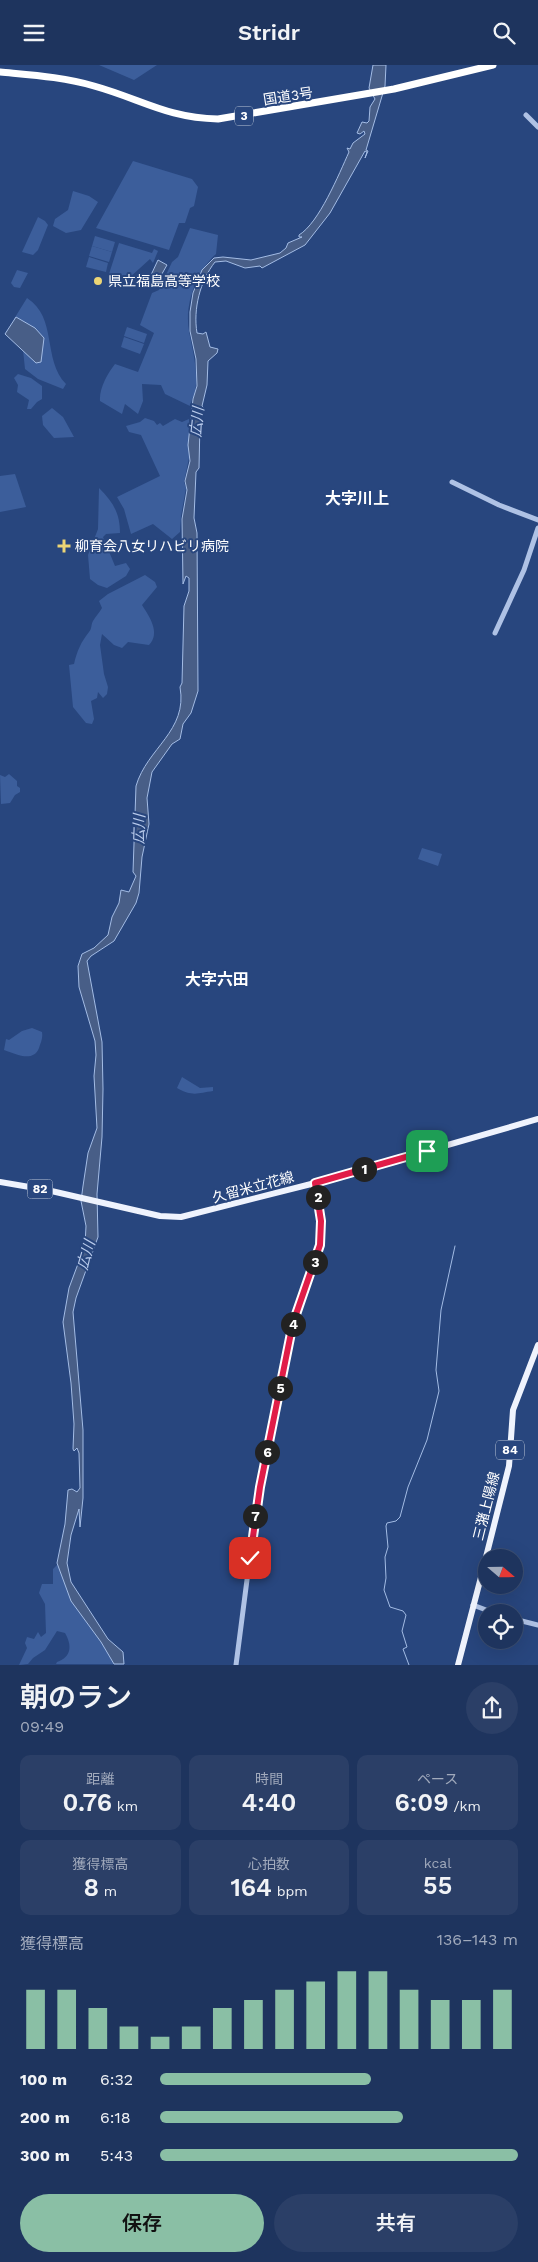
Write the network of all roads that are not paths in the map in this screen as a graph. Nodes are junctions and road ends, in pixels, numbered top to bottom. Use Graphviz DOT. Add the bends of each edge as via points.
graph roads {
  1 [pos="494,65"];
  2 [pos="0,71"];
  3 [pos="526,115"];
  4 [pos="538,127"];
  5 [pos="452,482"];
  6 [pos="538,520"];
  7 [pos="538,528"];
  8 [pos="495,633"];
  9 [pos="538,1119"];
  10 [pos="0,1182"];
  11 [pos="315,1183"];
  12 [pos="538,1345"];
  13 [pos="488,1549"];
  14 [pos="478,1587"];
  15 [pos="473,1605"];
  16 [pos="478,1607"];
  17 [pos="523,1621"];
  18 [pos="538,1625"];
  19 [pos="236,1665"];
  20 [pos="458,1665"];
  1 -- 2 [label="highway, 国道3号 / 3" via="387,91 243,116 197,119 169,113 92,85"];
  3 -- 4 [label="street"];
  5 -- 6 [label="street"];
  7 -- 8 [label="street" via="524,570"];
  9 -- 11 [label="main road, 久留米立花線 / 82"];
  10 -- 11 [label="main road, 久留米立花線 / 82" via="160,1216 181,1217"];
  11 -- 19 [label="street" via="321,1221 320,1245 293,1323 261,1477"];
  12 -- 13 [label="main road, 三潴上陽線 / 84" via="513,1409 509,1466"];
  14 -- 15 [label="main road, 三潴上陽線 / 84"];
  15 -- 16 [label="street"];
  15 -- 20 [label="main road, 三潴上陽線 / 84"];
  17 -- 18 [label="street"];
}
